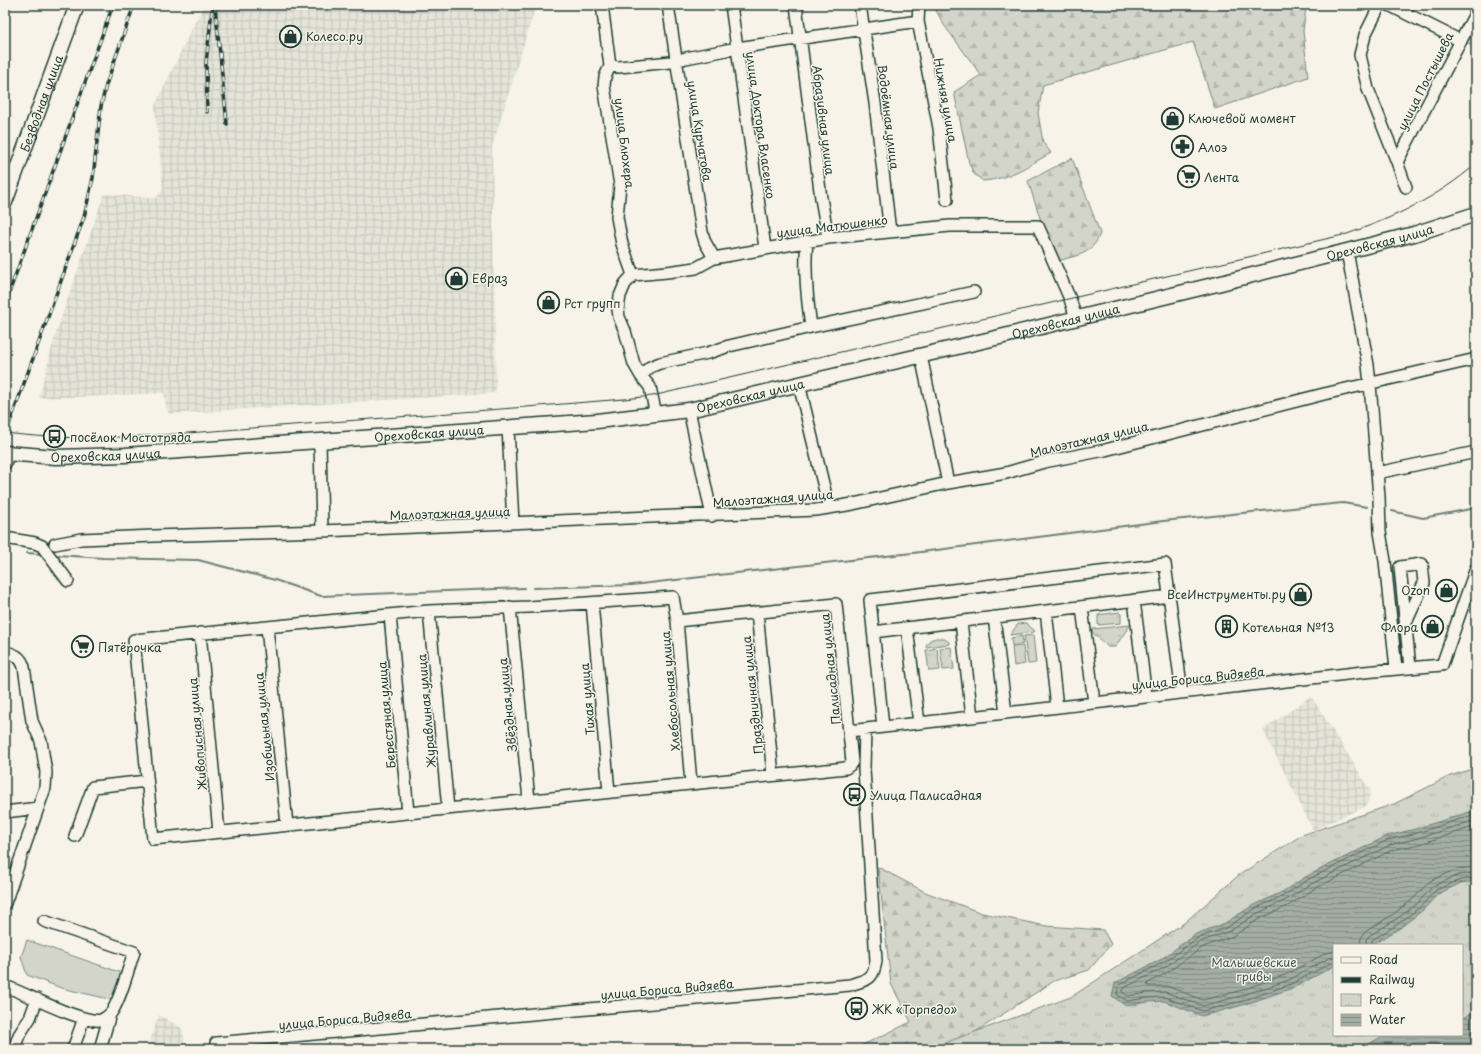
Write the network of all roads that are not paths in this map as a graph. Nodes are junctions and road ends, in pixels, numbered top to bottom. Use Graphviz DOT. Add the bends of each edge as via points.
graph roads {
  1 [pos="76,5"];
  2 [pos="602,5"];
  3 [pos="668,5"];
  4 [pos="731,5"];
  5 [pos="796,5"];
  6 [pos="860,5"];
  7 [pos="919,5"];
  8 [pos="1380,5"];
  9 [pos="1389,5"];
  10 [pos="1476,12"];
  11 [pos="918,22"];
  12 [pos="864,29"];
  13 [pos="801,38"];
  14 [pos="1461,41"];
  15 [pos="737,48"];
  16 [pos="676,61"];
  17 [pos="610,66"];
  18 [pos="1397,162"];
  19 [pos="1406,187"];
  20 [pos="947,200"];
  21 [pos="5,202"];
  22 [pos="1476,214"];
  23 [pos="890,232"];
  24 [pos="828,238"];
  25 [pos="807,241"];
  26 [pos="765,248"];
  27 [pos="1347,251"];
  28 [pos="714,258"];
  29 [pos="633,275"];
  30 [pos="974,292"];
  31 [pos="1076,318"];
  32 [pos="811,327"];
  33 [pos="922,356"];
  34 [pos="1476,359"];
  35 [pos="641,376"];
  36 [pos="799,384"];
  37 [pos="1370,384"];
  38 [pos="689,410"];
  39 [pos="656,415"];
  40 [pos="508,428"];
  41 [pos="320,442"];
  42 [pos="1476,452"];
  43 [pos="6,457"];
  44 [pos="1377,473"];
  45 [pos="948,483"];
  46 [pos="829,508"];
  47 [pos="712,516"];
  48 [pos="513,523"];
  49 [pos="322,531"];
  50 [pos="5,538"];
  51 [pos="55,544"];
  52 [pos="1475,575"];
  53 [pos="68,581"];
  54 [pos="1170,596"];
  55 [pos="1134,600"];
  56 [pos="592,603"];
  57 [pos="510,607"];
  58 [pos="1082,607"];
  59 [pos="429,611"];
  60 [pos="1046,611"];
  61 [pos="757,612"];
  62 [pos="390,615"];
  63 [pos="994,618"];
  64 [pos="677,621"];
  65 [pos="961,622"];
  66 [pos="1406,625"];
  67 [pos="267,627"];
  68 [pos="907,628"];
  69 [pos="873,632"];
  70 [pos="200,633"];
  71 [pos="5,652"];
  72 [pos="1410,668"];
  73 [pos="1396,669"];
  74 [pos="1182,693"];
  75 [pos="1146,697"];
  76 [pos="1094,703"];
  77 [pos="1057,707"];
  78 [pos="1006,713"];
  79 [pos="972,717"];
  80 [pos="919,723"];
  81 [pos="883,727"];
  82 [pos="865,729"];
  83 [pos="849,731"];
  84 [pos="773,775"];
  85 [pos="147,781"];
  86 [pos="691,783"];
  87 [pos="609,792"];
  88 [pos="529,800"];
  89 [pos="38,808"];
  90 [pos="448,809"];
  91 [pos="5,812"];
  92 [pos="408,813"];
  93 [pos="287,825"];
  94 [pos="219,832"];
  95 [pos="75,836"];
  96 [pos="5,903"];
  97 [pos="44,921"];
  98 [pos="5,986"];
  99 [pos="37,999"];
  100 [pos="110,1014"];
  101 [pos="84,1018"];
  102 [pos="216,1043"];
  103 [pos="14,1049"];
  104 [pos="73,1049"];
  105 [pos="100,1049"];
  1 -- 21 [label="main road, Безводная улица"];
  2 -- 17 [label="street, улица Блюхера"];
  3 -- 16 [label="street, улица Курчатова"];
  4 -- 15 [label="street, улица Доктора Власенко"];
  5 -- 13 [label="street, Абразивная улица"];
  6 -- 12 [label="street, Водоёмная улица"];
  7 -- 11 [label="street, Нижняя улица"];
  8 -- 18 [label="street" via="1365,35 1360,55 1368,89"];
  9 -- 14 [label="street"];
  10 -- 14 [label="street, улица Постышева"];
  11 -- 12 [label="street"];
  11 -- 20 [label="street, Нижняя улица" via="939,128"];
  12 -- 13 [label="street"];
  12 -- 23 [label="street, Водоёмная улица"];
  13 -- 15 [label="street"];
  13 -- 24 [label="street, Абразивная улица"];
  14 -- 18 [label="street, улица Постышева"];
  15 -- 16 [label="street"];
  15 -- 26 [label="street, улица Доктора Власенко"];
  16 -- 17 [label="street"];
  16 -- 28 [label="street, улица Курчатова" via="702,232"];
  17 -- 29 [label="street, улица Блюхера" via="604,86 620,185 617,217 622,244"];
  18 -- 19 [label="street"];
  22 -- 27 [label="main road, Ореховская улица" via="1414,234"];
  23 -- 24 [label="street, улица Матюшенко"];
  23 -- 31 [label="street, улица Матюшенко" via="970,225 1038,226"];
  24 -- 25 [label="street, улица Матюшенко"];
  25 -- 26 [label="street, улица Матюшенко"];
  25 -- 32 [label="street" via="805,262"];
  26 -- 28 [label="street, улица Матюшенко"];
  27 -- 31 [label="main road, Ореховская улица"];
  27 -- 37 [label="street"];
  28 -- 29 [label="street, улица Матюшенко" via="696,268"];
  29 -- 35 [label="street" via="625,284 618,309 634,364"];
  30 -- 32 [label="street"];
  31 -- 33 [label="main road, Ореховская улица"];
  32 -- 35 [label="street" via="660,363 650,367"];
  33 -- 36 [label="main road, Ореховская улица"];
  33 -- 45 [label="street"];
  34 -- 37 [label="street, Малоэтажная улица"];
  35 -- 39 [label="street" via="650,387"];
  36 -- 38 [label="main road, Ореховская улица"];
  36 -- 46 [label="street"];
  37 -- 44 [label="street"];
  37 -- 45 [label="street, Малоэтажная улица" via="1105,450 1044,462 1006,473"];
  38 -- 39 [label="main road, Ореховская улица"];
  38 -- 47 [label="street"];
  39 -- 40 [label="main road, Ореховская улица"];
  40 -- 41 [label="main road, Ореховская улица"];
  40 -- 48 [label="street"];
  41 -- 43 [label="main road, Ореховская улица" via="93,457"];
  41 -- 49 [label="street"];
  42 -- 44 [label="street"];
  44 -- 73 [label="street" via="1380,532"];
  45 -- 46 [label="street, Малоэтажная улица"];
  46 -- 47 [label="street, Малоэтажная улица"];
  47 -- 48 [label="street, Малоэтажная улица"];
  48 -- 49 [label="street, Малоэтажная улица"];
  49 -- 51 [label="street, Малоэтажная улица" via="81,539"];
  50 -- 53 [label="street" via="42,546"];
  52 -- 72 [label="street, улица Бориса Видяева" via="1442,665"];
  54 -- 55 [label="street"];
  54 -- 69 [label="street" via="1166,564 870,600"];
  54 -- 74 [label="street"];
  55 -- 58 [label="street"];
  55 -- 75 [label="street"];
  56 -- 57 [label="street"];
  56 -- 64 [label="street, Хлебосольная улица" via="673,597"];
  56 -- 87 [label="street, Тихая улица"];
  57 -- 59 [label="street"];
  57 -- 88 [label="street, Звёздная улица"];
  58 -- 60 [label="street"];
  58 -- 76 [label="street"];
  59 -- 62 [label="street"];
  59 -- 90 [label="street, Журавлиная улица"];
  60 -- 63 [label="street"];
  60 -- 77 [label="street"];
  61 -- 64 [label="street"];
  61 -- 83 [label="street, Палисадная улица" via="836,604"];
  61 -- 84 [label="street, Праздничная улица"];
  62 -- 67 [label="street"];
  62 -- 92 [label="street, Берестяная улица"];
  63 -- 65 [label="street"];
  63 -- 78 [label="street"];
  64 -- 86 [label="street, Хлебосольная улица"];
  65 -- 68 [label="street"];
  65 -- 79 [label="street"];
  66 -- 66 [label="street" via="1400,567 1422,564 1424,583"];
  66 -- 72 [label="street"];
  67 -- 70 [label="street"];
  67 -- 93 [label="street, Изобильная улица"];
  68 -- 69 [label="street"];
  68 -- 80 [label="street"];
  69 -- 81 [label="street"];
  70 -- 85 [label="street" via="134,640"];
  70 -- 94 [label="street, Живописная улица"];
  71 -- 89 [label="street" via="21,659 32,721 41,740 46,780"];
  72 -- 73 [label="street, улица Бориса Видяева"];
  73 -- 74 [label="street, улица Бориса Видяева"];
  74 -- 75 [label="street, улица Бориса Видяева"];
  75 -- 76 [label="street, улица Бориса Видяева"];
  76 -- 77 [label="street, улица Бориса Видяева"];
  77 -- 78 [label="street, улица Бориса Видяева"];
  78 -- 79 [label="street, улица Бориса Видяева"];
  79 -- 80 [label="street, улица Бориса Видяева"];
  80 -- 81 [label="street, улица Бориса Видяева"];
  81 -- 82 [label="street, улица Бориса Видяева"];
  82 -- 83 [label="street, улица Бориса Видяева"];
  82 -- 102 [label="street, улица Бориса Видяева" via="864,769 876,961 870,978 850,985"];
  83 -- 84 [label="street, Палисадная улица" via="852,762 846,768"];
  84 -- 86 [label="street"];
  85 -- 94 [label="street" via="153,838"];
  85 -- 95 [label="street" via="92,787"];
  86 -- 87 [label="street"];
  87 -- 88 [label="street"];
  88 -- 90 [label="street"];
  89 -- 91 [label="street"];
  89 -- 96 [label="street"];
  90 -- 92 [label="street"];
  92 -- 93 [label="street"];
  93 -- 94 [label="street"];
  97 -- 100 [label="street" via="134,952"];
  98 -- 99 [label="street"];
  99 -- 101 [label="street"];
  99 -- 103 [label="street"];
  100 -- 101 [label="street" via="101,1020"];
  100 -- 105 [label="street"];
  101 -- 104 [label="street"];
}
